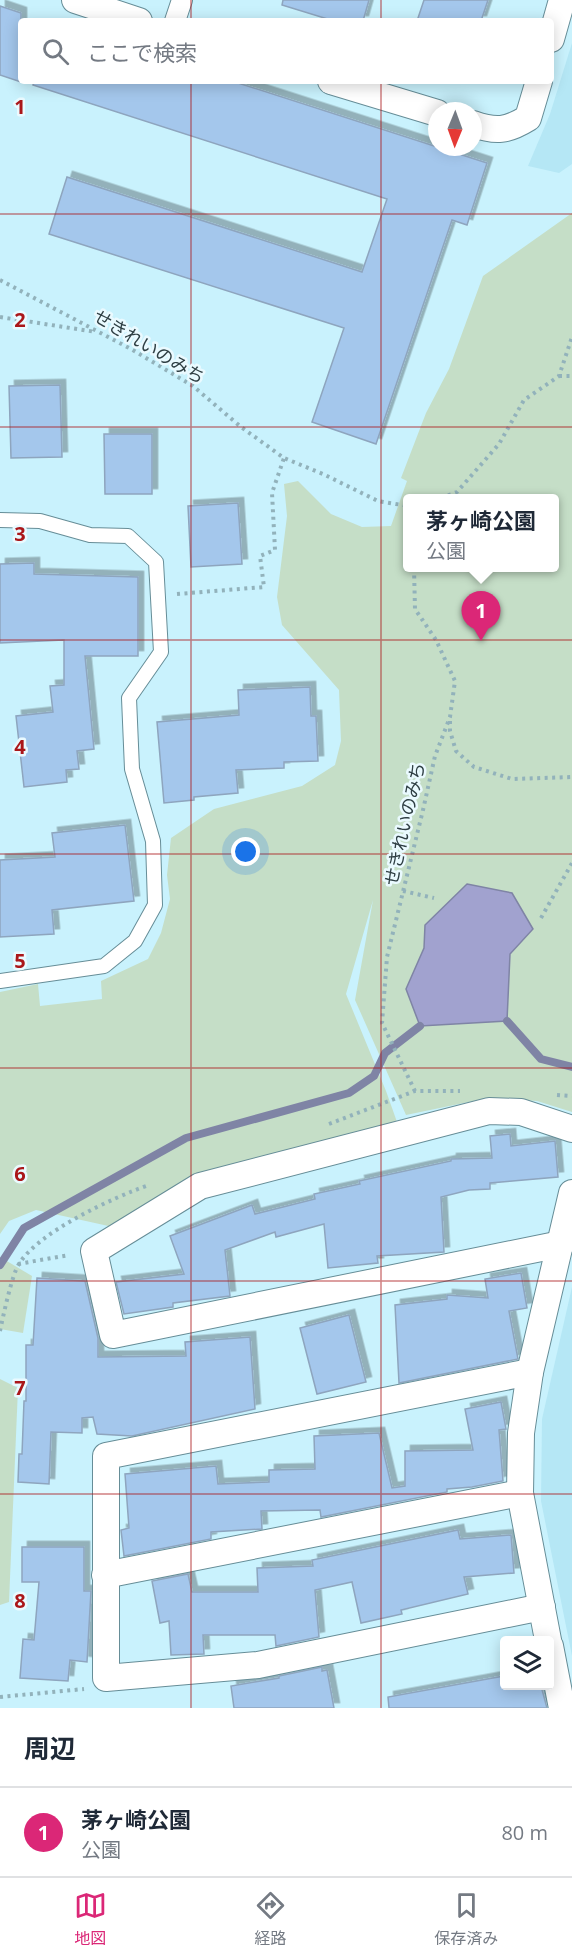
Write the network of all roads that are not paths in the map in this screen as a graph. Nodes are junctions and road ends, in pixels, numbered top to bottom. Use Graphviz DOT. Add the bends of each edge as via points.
graph roads {
  1 [pos="75,0"];
  2 [pos="182,0"];
  3 [pos="562,0"];
  4 [pos="130,18"];
  5 [pos="176,18"];
  6 [pos="554,28"];
  7 [pos="341,84"];
  8 [pos="538,84"];
  9 [pos="428,110"];
  10 [pos="482,127"];
  11 [pos="0,520"];
  12 [pos="0,981"];
  13 [pos="572,1129"];
  14 [pos="572,1193"];
  15 [pos="561,1244"];
  16 [pos="530,1372"];
  17 [pos="520,1493"];
  18 [pos="105,1575"];
  19 [pos="542,1607"];
  20 [pos="547,1636"];
  21 [pos="554,1670"];
  22 [pos="562,1708"];
  1 -- 4 [label="street"];
  2 -- 5 [label="street"];
  3 -- 6 [label="street"];
  7 -- 9 [label="street"];
  8 -- 10 [label="street" via="528,118 511,128"];
  11 -- 12 [label="lane" via="40,520 90,535 128,536 156,562 161,652 129,698 132,769 153,841 155,905 135,941 104,966"];
  13 -- 15 [label="street" via="521,1112 477,1114 200,1185 94,1251 113,1335"];
  14 -- 15 [label="street"];
  15 -- 16 [label="street"];
  16 -- 17 [label="street" via="521,1433"];
  16 -- 18 [label="street" via="106,1456"];
  17 -- 18 [label="street"];
  17 -- 19 [label="street"];
  18 -- 19 [label="street" via="106,1678 258,1665"];
  19 -- 20 [label="street"];
  21 -- 22 [label="street"];
}
